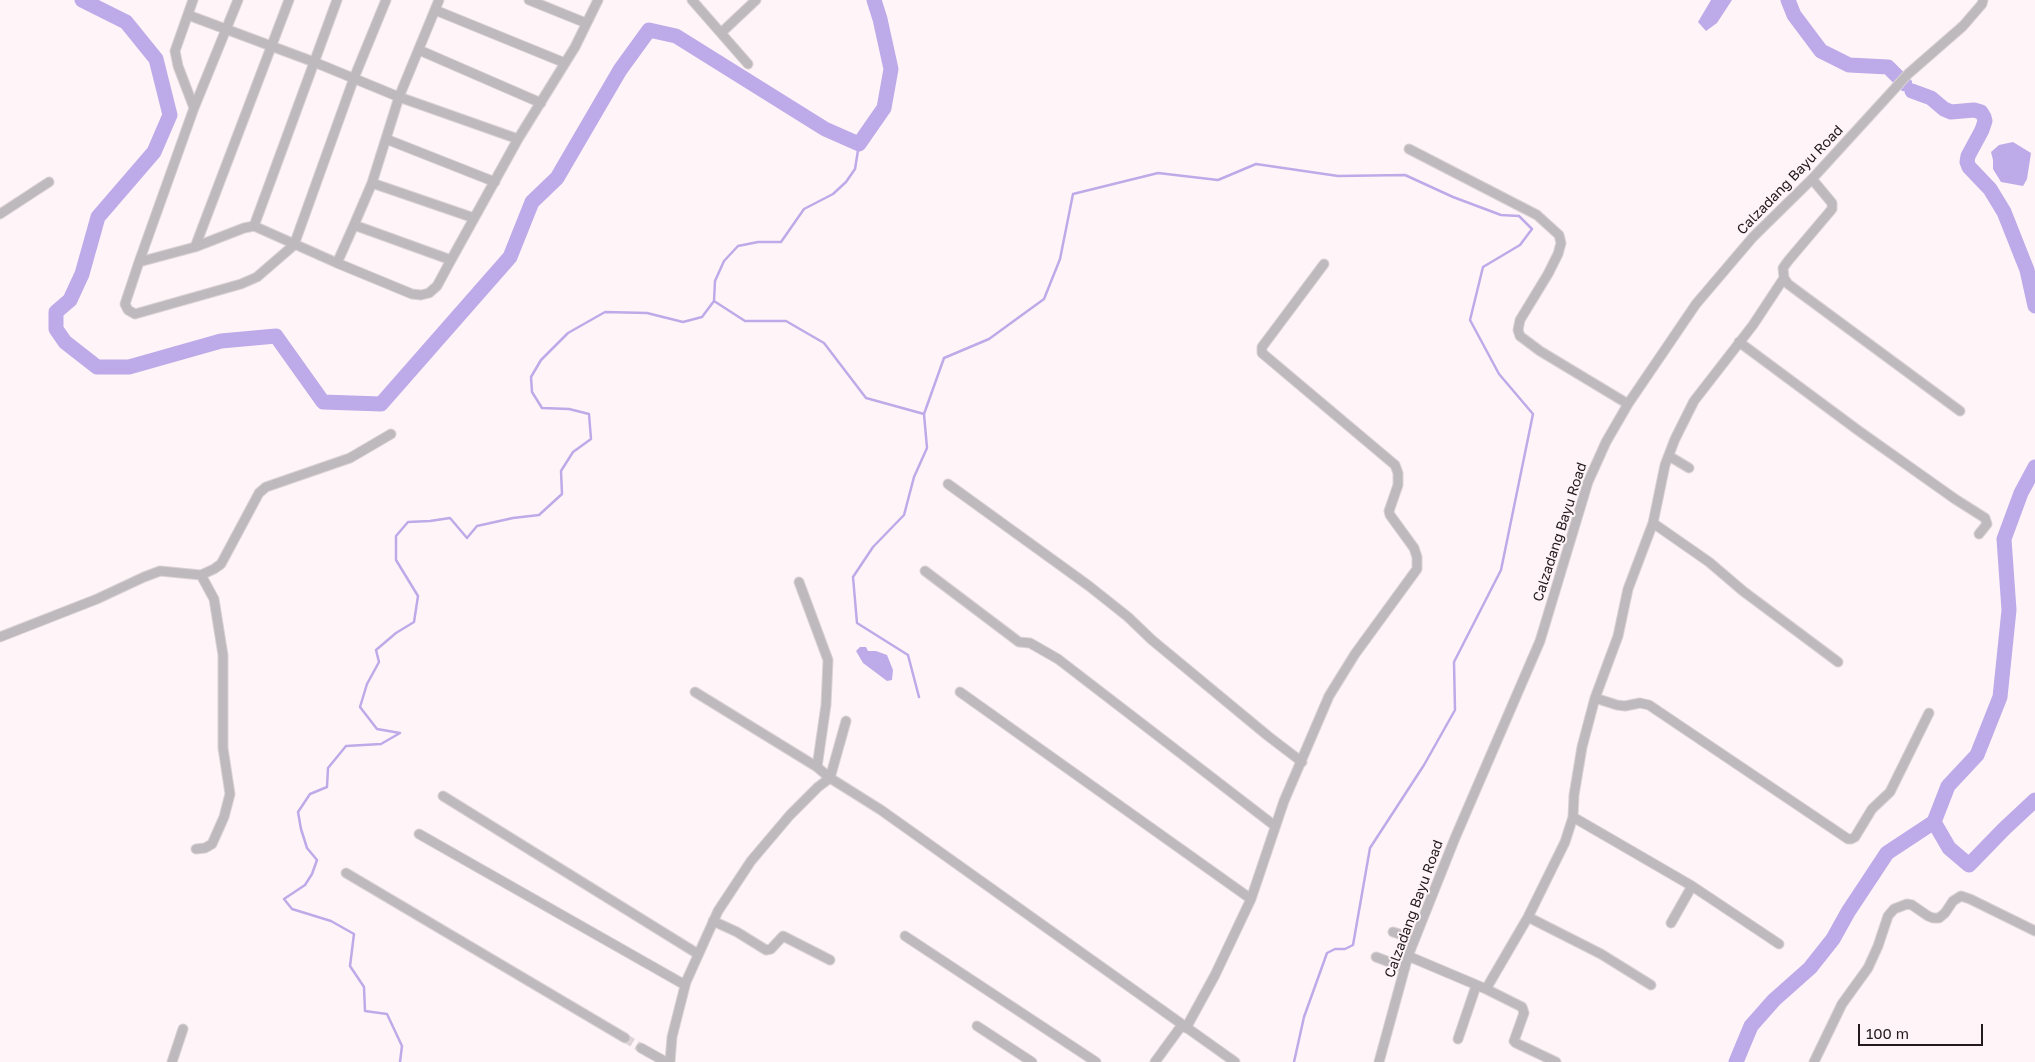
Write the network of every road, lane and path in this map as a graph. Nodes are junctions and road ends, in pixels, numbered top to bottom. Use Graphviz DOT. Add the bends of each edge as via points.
graph roads {
  1 [pos="193,0"];
  2 [pos="238,0"];
  3 [pos="289,0"];
  4 [pos="336,0"];
  5 [pos="386,0"];
  6 [pos="439,0"];
  7 [pos="529,0"];
  8 [pos="598,0"];
  9 [pos="692,0"];
  10 [pos="756,0"];
  11 [pos="1983,0"];
  12 [pos="435,10"];
  13 [pos="188,15"];
  14 [pos="586,23"];
  15 [pos="227,28"];
  16 [pos="722,32"];
  17 [pos="270,46"];
  18 [pos="418,50"];
  19 [pos="314,62"];
  20 [pos="565,63"];
  21 [pos="748,64"];
  22 [pos="354,78"];
  23 [pos="399,97"];
  24 [pos="541,102"];
  25 [pos="194,108"];
  26 [pos="386,139"];
  27 [pos="518,139"];
  28 [pos="1409,149"];
  29 [pos="1812,180"];
  30 [pos="49,182"];
  31 [pos="495,182"];
  32 [pos="372,183"];
  33 [pos="0,214"];
  34 [pos="474,218"];
  35 [pos="354,225"];
  36 [pos="254,226"];
  37 [pos="294,245"];
  38 [pos="195,247"];
  39 [pos="451,260"];
  40 [pos="139,262"];
  41 [pos="337,263"];
  42 [pos="1324,264"];
  43 [pos="1784,278"];
  44 [pos="1739,342"];
  45 [pos="1628,404"];
  46 [pos="1960,411"];
  47 [pos="391,434"];
  48 [pos="1669,456"];
  49 [pos="1690,468"];
  50 [pos="948,484"];
  51 [pos="1653,523"];
  52 [pos="1979,534"];
  53 [pos="924,571"];
  54 [pos="201,575"];
  55 [pos="799,582"];
  56 [pos="0,637"];
  57 [pos="1838,662"];
  58 [pos="695,692"];
  59 [pos="960,692"];
  60 [pos="1595,698"];
  61 [pos="1929,713"];
  62 [pos="846,721"];
  63 [pos="1302,762"];
  64 [pos="817,767"];
  65 [pos="830,778"];
  66 [pos="443,796"];
  67 [pos="1573,817"];
  68 [pos="1275,826"];
  69 [pos="419,834"];
  70 [pos="196,849"];
  71 [pos="346,874"];
  72 [pos="1692,886"];
  73 [pos="1251,899"];
  74 [pos="1528,917"];
  75 [pos="713,921"];
  76 [pos="1671,923"];
  77 [pos="2035,931"];
  78 [pos="1393,932"];
  79 [pos="905,936"];
  80 [pos="1415,939"];
  81 [pos="1780,944"];
  82 [pos="698,954"];
  83 [pos="1376,956"];
  84 [pos="1408,956"];
  85 [pos="830,960"];
  86 [pos="1405,968"];
  87 [pos="685,985"];
  88 [pos="1651,985"];
  89 [pos="1476,986"];
  90 [pos="1486,989"];
  91 [pos="977,1026"];
  92 [pos="1184,1027"];
  93 [pos="183,1029"];
  94 [pos="625,1038"];
  95 [pos="1458,1039"];
  96 [pos="641,1048"];
  97 [pos="172,1062"];
  98 [pos="666,1062"];
  99 [pos="670,1062"];
  100 [pos="1032,1062"];
  101 [pos="1096,1062"];
  102 [pos="1155,1062"];
  103 [pos="1235,1062"];
  104 [pos="1379,1062"];
  105 [pos="1556,1062"];
  106 [pos="1814,1062"];
  1 -- 13 [label="street"];
  2 -- 15 [label="street"];
  3 -- 17 [label="street"];
  4 -- 19 [label="street"];
  5 -- 22 [label="street"];
  6 -- 12 [label="street"];
  7 -- 14 [label="street"];
  8 -- 14 [label="street"];
  9 -- 16 [label="street"];
  10 -- 16 [label="street"];
  11 -- 29 [label="street, Calzadang Bayu Road" via="1963,26 1890,92"];
  12 -- 18 [label="street"];
  12 -- 20 [label="street"];
  13 -- 15 [label="street"];
  13 -- 25 [label="street" via="175,51"];
  14 -- 20 [label="street"];
  15 -- 17 [label="street"];
  15 -- 25 [label="street"];
  16 -- 21 [label="street"];
  17 -- 19 [label="street"];
  17 -- 38 [label="street"];
  18 -- 23 [label="street"];
  18 -- 24 [label="street"];
  19 -- 22 [label="street"];
  19 -- 36 [label="street"];
  20 -- 24 [label="street"];
  22 -- 23 [label="street"];
  22 -- 37 [label="street"];
  23 -- 26 [label="street"];
  23 -- 27 [label="street"];
  24 -- 27 [label="street"];
  25 -- 40 [label="street"];
  26 -- 31 [label="street"];
  26 -- 32 [label="street"];
  27 -- 31 [label="street"];
  28 -- 45 [label="street" via="1537,215 1559,235 1558,254 1520,320 1520,336"];
  29 -- 43 [label="street" via="1832,203 1832,209 1788,260 1783,268"];
  29 -- 45 [label="street, Calzadang Bayu Road" via="1753,236 1696,304"];
  30 -- 33 [label="street"];
  31 -- 34 [label="street"];
  32 -- 34 [label="street"];
  32 -- 35 [label="street"];
  34 -- 39 [label="street"];
  35 -- 39 [label="street"];
  35 -- 41 [label="street"];
  36 -- 37 [label="street"];
  36 -- 38 [label="street"];
  37 -- 40 [label="street" via="257,277 241,284 135,314 125,304"];
  37 -- 41 [label="street"];
  38 -- 40 [label="street"];
  39 -- 41 [label="street" via="437,286 421,295"];
  42 -- 63 [label="street" via="1262,347 1262,353 1395,465 1398,484 1389,511 1414,548 1417,569 1355,654 1329,696"];
  43 -- 44 [label="street"];
  43 -- 46 [label="street"];
  44 -- 48 [label="street" via="1694,401"];
  44 -- 52 [label="street" via="1859,431 1985,518 1987,524"];
  45 -- 80 [label="street, Calzadang Bayu Road" via="1588,482 1540,641"];
  47 -- 54 [label="street" via="350,458 266,487 259,493 220,564"];
  48 -- 49 [label="street"];
  48 -- 51 [label="street"];
  50 -- 63 [label="street" via="1089,586"];
  51 -- 57 [label="street"];
  51 -- 60 [label="street" via="1628,588 1618,636"];
  53 -- 68 [label="street" via="1020,642 1030,643 1058,659"];
  54 -- 56 [label="street" via="160,571"];
  54 -- 70 [label="street" via="214,599 223,655 223,748 230,794 212,844"];
  55 -- 64 [label="street" via="828,660 826,706"];
  58 -- 64 [label="street"];
  59 -- 73 [label="street"];
  60 -- 61 [label="street" via="1617,705 1649,705 1848,839 1855,838 1872,810 1890,792"];
  60 -- 67 [label="street" via="1582,747"];
  62 -- 65 [label="street"];
  63 -- 68 [label="street"];
  64 -- 65 [label="street"];
  65 -- 75 [label="street" via="790,815 750,861"];
  65 -- 92 [label="street" via="881,810"];
  66 -- 82 [label="street"];
  67 -- 72 [label="street"];
  67 -- 74 [label="street" via="1561,853"];
  68 -- 73 [label="street"];
  69 -- 87 [label="street"];
  71 -- 94 [label="street"];
  72 -- 76 [label="street"];
  72 -- 81 [label="street"];
  73 -- 92 [label="street" via="1215,975"];
  74 -- 88 [label="street" via="1602,954"];
  74 -- 90 [label="street"];
  75 -- 82 [label="street"];
  75 -- 85 [label="street" via="766,950 783,936"];
  77 -- 106 [label="street" via="1961,896 1939,918 1928,916 1912,905 1894,909 1888,916 1868,968 1842,1004"];
  78 -- 80 [label="street"];
  79 -- 101 [label="street"];
  80 -- 84 [label="street, Calzadang Bayu Road"];
  82 -- 87 [label="street"];
  83 -- 86 [label="street"];
  84 -- 86 [label="street, Calzadang Bayu Road"];
  84 -- 89 [label="street"];
  86 -- 104 [label="street, Calzadang Bayu Road"];
  87 -- 99 [label="street" via="672,1037"];
  89 -- 90 [label="street"];
  89 -- 95 [label="street"];
  90 -- 105 [label="street" via="1524,1009 1514,1041"];
  91 -- 100 [label="street"];
  92 -- 102 [label="street"];
  92 -- 103 [label="street"];
  93 -- 97 [label="street"];
  96 -- 98 [label="street"];
}
